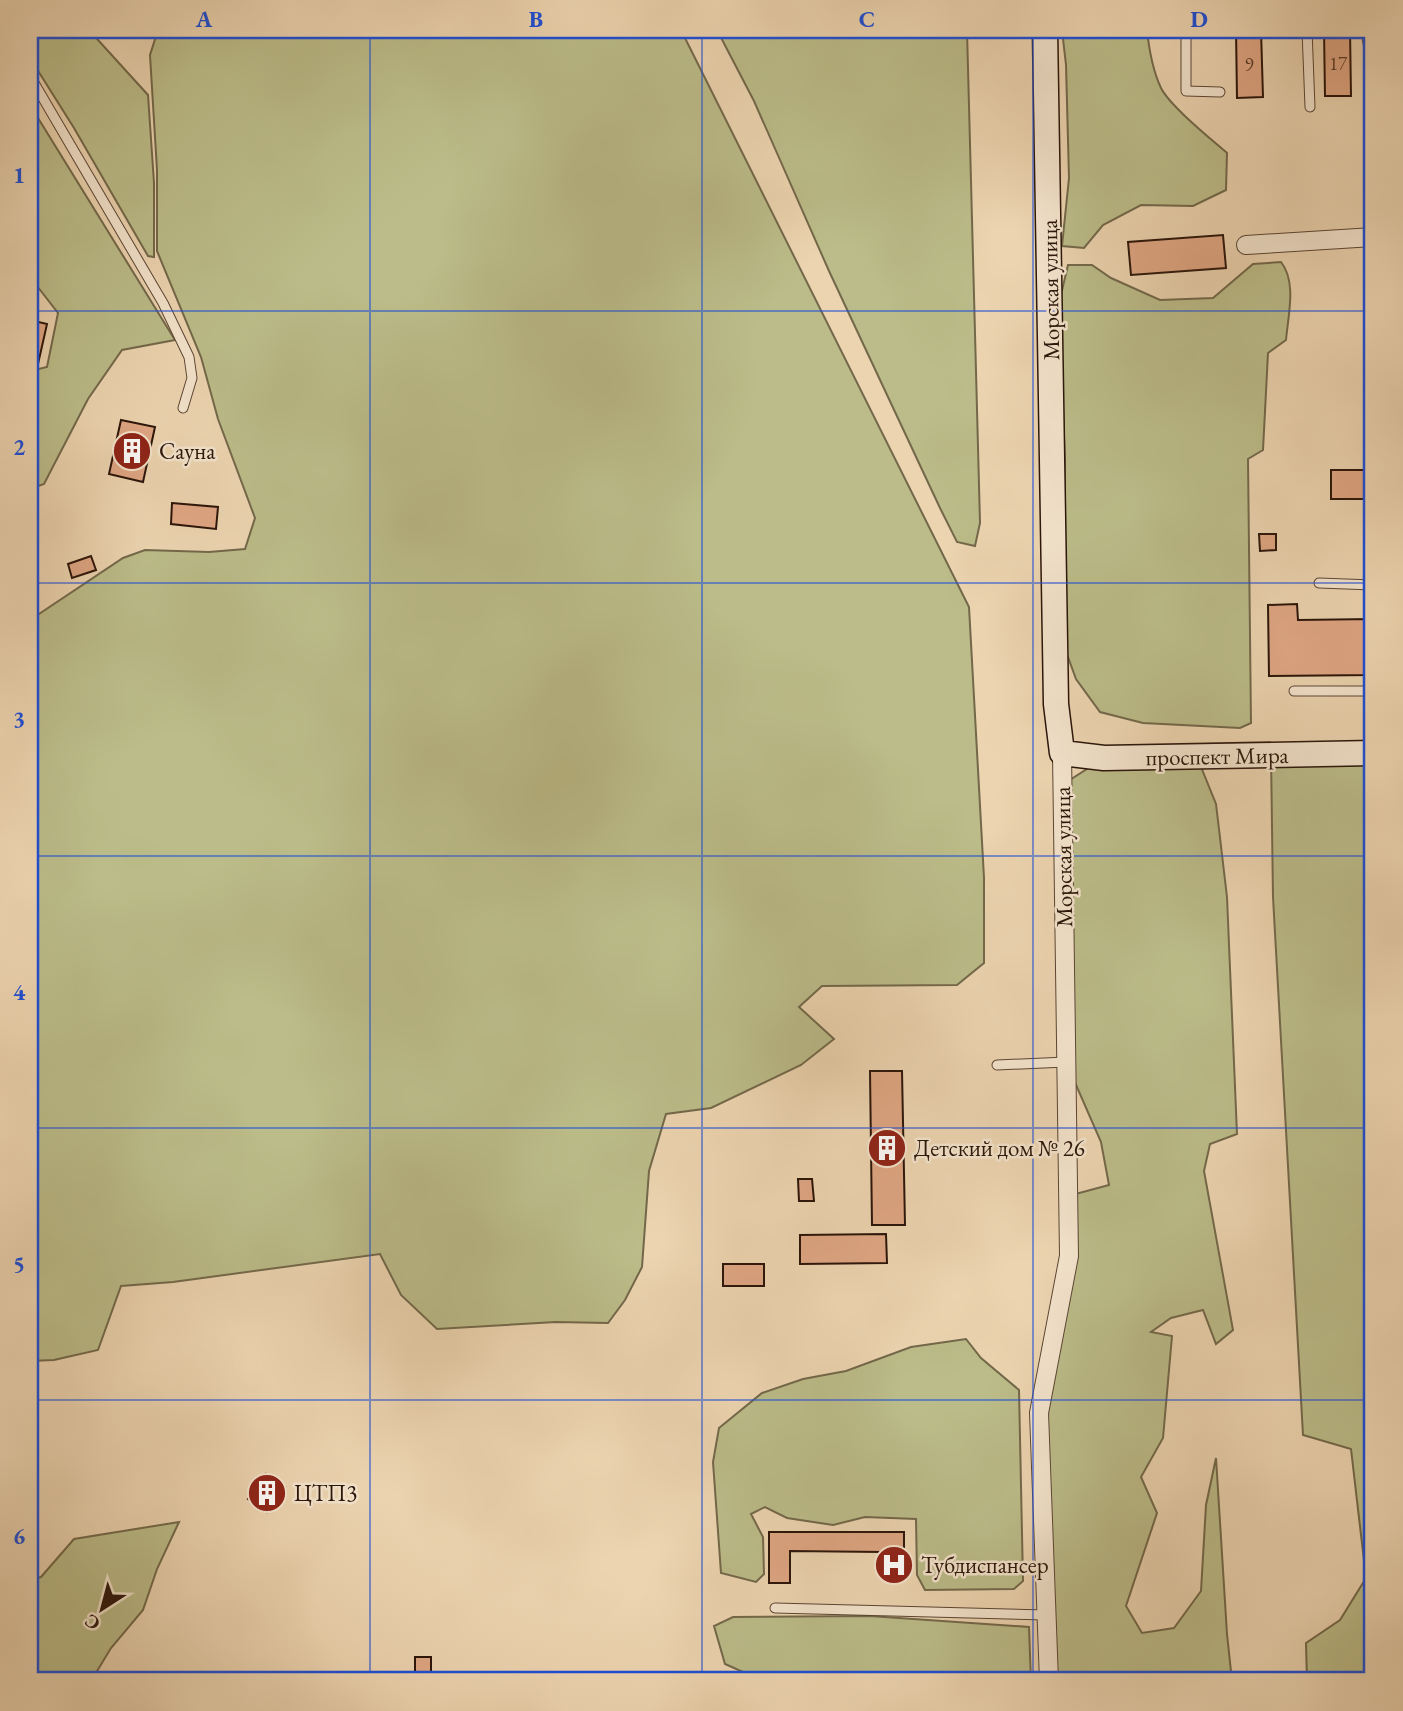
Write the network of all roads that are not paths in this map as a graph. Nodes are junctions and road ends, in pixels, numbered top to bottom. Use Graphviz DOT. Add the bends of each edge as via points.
graph roads {
  1 [pos="1045,30"];
  2 [pos="1186,30"];
  3 [pos="1307,30"];
  4 [pos="1370,30"];
  5 [pos="1373,46"];
  6 [pos="30,76"];
  7 [pos="1220,92"];
  8 [pos="1310,107"];
  9 [pos="1373,237"];
  10 [pos="1246,245"];
  11 [pos="183,408"];
  12 [pos="1319,583"];
  13 [pos="1373,585"];
  14 [pos="1294,691"];
  15 [pos="1373,691"];
  16 [pos="1062,753"];
  17 [pos="1373,753"];
  18 [pos="1066,1062"];
  19 [pos="997,1065"];
  20 [pos="775,1608"];
  21 [pos="1046,1615"];
  22 [pos="1049,1681"];
  1 -- 16 [label="main road, Морская улица" via="1056,704"];
  2 -- 7 [label="lane" via="1186,91"];
  3 -- 8 [label="lane"];
  4 -- 5 [label="street"];
  6 -- 11 [label="lane" via="163,303 189,357 192,378"];
  9 -- 10 [label="street"];
  12 -- 13 [label="lane"];
  14 -- 15 [label="lane"];
  16 -- 17 [label="main road, проспект Мира" via="1104,758"];
  16 -- 18 [label="street, Морская улица"];
  18 -- 19 [label="lane"];
  18 -- 21 [label="street, Морская улица" via="1069,1256 1039,1413"];
  20 -- 21 [label="lane"];
  21 -- 22 [label="street, Морская улица"];
}
